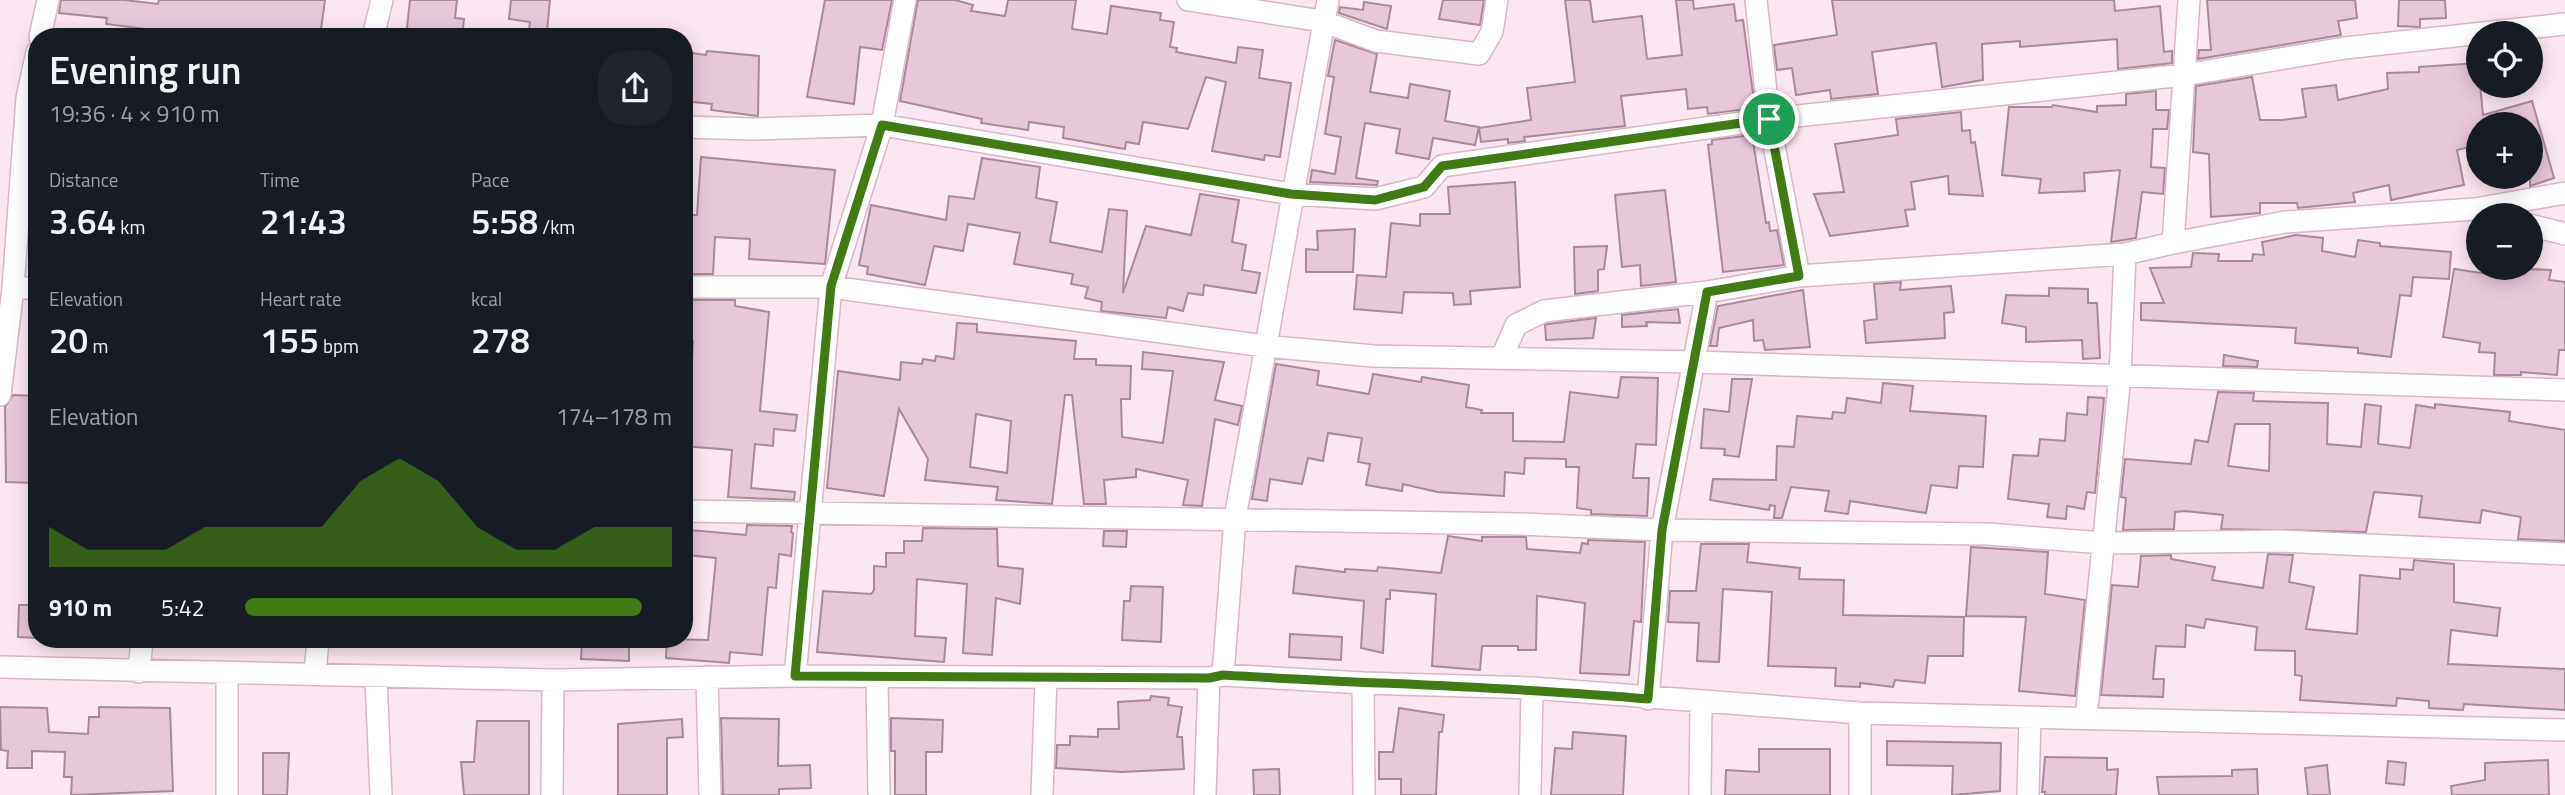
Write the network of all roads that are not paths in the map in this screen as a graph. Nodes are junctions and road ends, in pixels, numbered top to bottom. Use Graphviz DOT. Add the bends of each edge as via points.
graph roads {
  1 [pos="48,0"];
  2 [pos="382,0"];
  3 [pos="905,0"];
  4 [pos="1188,0"];
  5 [pos="1328,0"];
  6 [pos="1497,0"];
  7 [pos="1756,0"];
  8 [pos="2189,0"];
  9 [pos="1322,21"];
  10 [pos="2565,24"];
  11 [pos="42,28"];
  12 [pos="375,28"];
  13 [pos="2183,75"];
  14 [pos="1769,119"];
  15 [pos="882,125"];
  16 [pos="693,127"];
  17 [pos="28,138"];
  18 [pos="2565,193"];
  19 [pos="1291,194"];
  20 [pos="2509,203"];
  21 [pos="2466,210"];
  22 [pos="2543,228"];
  23 [pos="2565,234"];
  24 [pos="2173,243"];
  25 [pos="2125,254"];
  26 [pos="1799,276"];
  27 [pos="831,286"];
  28 [pos="693,287"];
  29 [pos="13,288"];
  30 [pos="28,288"];
  31 [pos="1707,292"];
  32 [pos="3,329"];
  33 [pos="1264,346"];
  34 [pos="1502,357"];
  35 [pos="1696,362"];
  36 [pos="2120,375"];
  37 [pos="2565,390"];
  38 [pos="0,395"];
  39 [pos="693,511"];
  40 [pos="808,511"];
  41 [pos="1235,518"];
  42 [pos="1662,530"];
  43 [pos="2103,543"];
  44 [pos="2565,554"];
  45 [pos="141,648"];
  46 [pos="317,648"];
  47 [pos="0,667"];
  48 [pos="139,672"];
  49 [pos="227,673"];
  50 [pos="315,674"];
  51 [pos="795,676"];
  52 [pos="1216,676"];
  53 [pos="707,677"];
  54 [pos="376,678"];
  55 [pos="877,678"];
  56 [pos="1045,678"];
  57 [pos="553,680"];
  58 [pos="1363,683"];
  59 [pos="1532,688"];
  60 [pos="1648,699"];
  61 [pos="1702,703"];
  62 [pos="1860,713"];
  63 [pos="2031,717"];
  64 [pos="2086,718"];
  65 [pos="2565,730"];
  66 [pos="227,795"];
  67 [pos="381,795"];
  68 [pos="552,795"];
  69 [pos="710,795"];
  70 [pos="879,795"];
  71 [pos="1042,795"];
  72 [pos="1205,795"];
  73 [pos="1364,795"];
  74 [pos="1530,795"];
  75 [pos="1700,795"];
  76 [pos="1860,795"];
  77 [pos="2028,795"];
  1 -- 11 [label="street"];
  2 -- 12 [label="street"];
  3 -- 15 [label="street"];
  4 -- 9 [label="street"];
  5 -- 9 [label="street"];
  6 -- 9 [label="street" via="1492,32 1479,54 1376,41"];
  7 -- 14 [label="street"];
  8 -- 13 [label="street"];
  9 -- 19 [label="street"];
  10 -- 13 [label="street" via="2345,48"];
  13 -- 14 [label="street"];
  13 -- 24 [label="street"];
  14 -- 19 [label="street" via="1442,166 1424,187 1375,200"];
  14 -- 26 [label="street"];
  15 -- 16 [label="street"];
  15 -- 19 [label="street"];
  15 -- 27 [label="street"];
  17 -- 29 [label="street"];
  18 -- 20 [label="street"];
  19 -- 33 [label="street"];
  21 -- 24 [label="street" via="2285,222"];
  22 -- 23 [label="street"];
  24 -- 25 [label="street"];
  25 -- 26 [label="street"];
  25 -- 36 [label="street"];
  26 -- 31 [label="street"];
  27 -- 28 [label="street"];
  27 -- 33 [label="street"];
  27 -- 40 [label="street"];
  29 -- 30 [label="street"];
  29 -- 32 [label="street"];
  31 -- 34 [label="street" via="1544,310 1516,325"];
  31 -- 35 [label="street"];
  32 -- 38 [label="street"];
  33 -- 34 [label="street" via="1373,356"];
  33 -- 41 [label="street"];
  34 -- 35 [label="street"];
  35 -- 36 [label="street"];
  35 -- 42 [label="street"];
  36 -- 37 [label="street"];
  36 -- 43 [label="street"];
  39 -- 40 [label="street"];
  40 -- 41 [label="street"];
  40 -- 51 [label="street"];
  41 -- 42 [label="street"];
  41 -- 52 [label="street"];
  42 -- 43 [label="street" via="1988,534"];
  42 -- 60 [label="street"];
  43 -- 44 [label="street" via="2281,541"];
  43 -- 64 [label="street"];
  45 -- 48 [label="street"];
  46 -- 50 [label="street"];
  47 -- 48 [label="street"];
  48 -- 49 [label="street"];
  49 -- 50 [label="street"];
  49 -- 66 [label="street"];
  50 -- 54 [label="street"];
  51 -- 53 [label="street"];
  51 -- 55 [label="street"];
  52 -- 56 [label="street"];
  52 -- 58 [label="street"];
  52 -- 72 [label="street"];
  53 -- 57 [label="street"];
  53 -- 69 [label="street"];
  54 -- 57 [label="street"];
  54 -- 67 [label="street"];
  55 -- 56 [label="street"];
  55 -- 70 [label="street"];
  56 -- 71 [label="street"];
  57 -- 68 [label="street"];
  58 -- 59 [label="street"];
  58 -- 73 [label="street"];
  59 -- 60 [label="street"];
  59 -- 74 [label="street"];
  60 -- 61 [label="street"];
  61 -- 62 [label="street"];
  61 -- 75 [label="street"];
  62 -- 63 [label="street"];
  62 -- 76 [label="street"];
  63 -- 64 [label="street"];
  63 -- 77 [label="street"];
  64 -- 65 [label="street"];
}
